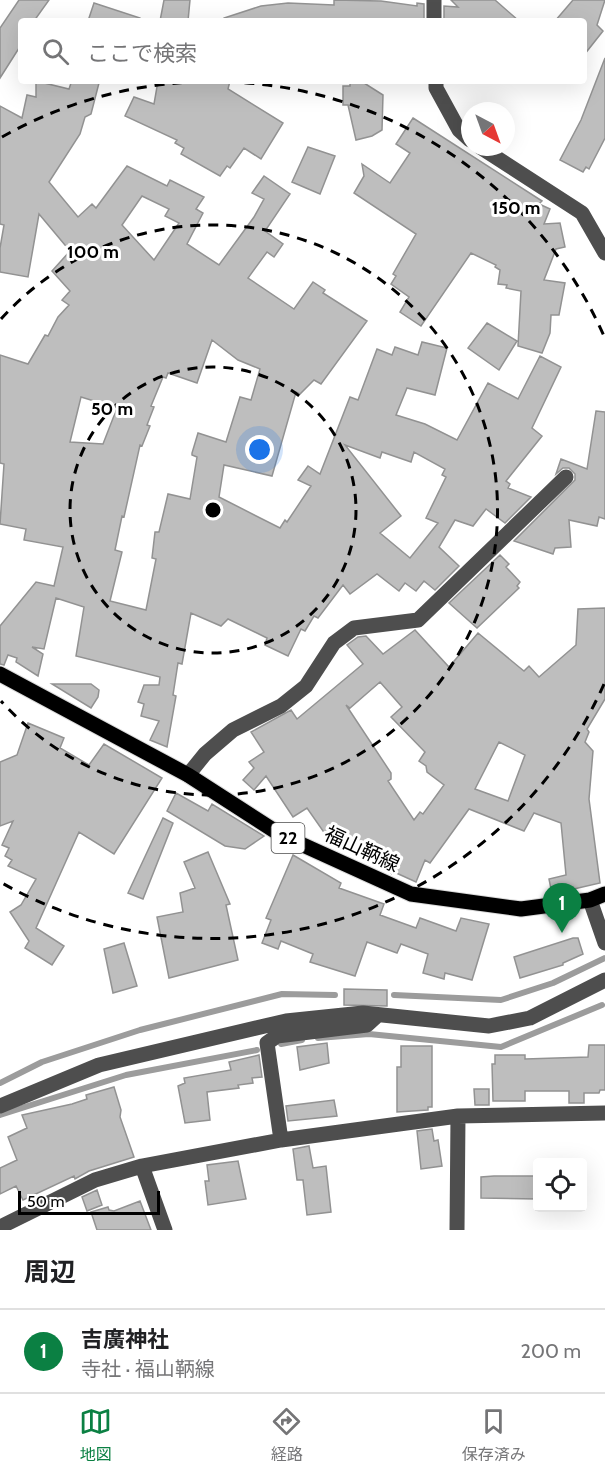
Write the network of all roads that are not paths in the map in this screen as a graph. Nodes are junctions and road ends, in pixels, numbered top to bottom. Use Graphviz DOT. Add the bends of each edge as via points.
graph roads {
  1 [pos="434,0"];
  2 [pos="434,18"];
  3 [pos="436,84"];
  4 [pos="461,132"];
  5 [pos="494,156"];
  6 [pos="605,253"];
  7 [pos="566,477"];
  8 [pos="0,674"];
  9 [pos="188,775"];
  10 [pos="605,894"];
  11 [pos="590,900"];
  12 [pos="605,943"];
  13 [pos="605,980"];
  14 [pos="378,1015"];
  15 [pos="0,1106"];
  16 [pos="605,1113"];
  17 [pos="458,1116"];
  18 [pos="281,1140"];
  19 [pos="142,1166"];
  20 [pos="0,1227"];
  21 [pos="165,1230"];
  22 [pos="457,1230"];
  1 -- 2 [label="street"];
  3 -- 4 [label="street"];
  5 -- 6 [label="street" via="582,213"];
  7 -- 9 [label="street" via="418,620 354,628 334,643 306,686 281,706 233,730"];
  8 -- 9 [label="main road, 福山鞆線 / 22"];
  9 -- 11 [label="main road, 福山鞆線 / 22" via="281,835 411,894 521,909"];
  10 -- 11 [label="main road, 福山鞆線 / 22"];
  11 -- 12 [label="street"];
  13 -- 14 [label="street" via="530,1018 489,1026"];
  14 -- 15 [label="street" via="286,1021 111,1062"];
  14 -- 18 [label="street" via="367,1024 277,1036 267,1043"];
  16 -- 17 [label="street"];
  17 -- 18 [label="street"];
  17 -- 22 [label="street"];
  18 -- 19 [label="street"];
  19 -- 20 [label="street" via="95,1180"];
  19 -- 21 [label="street"];
}
